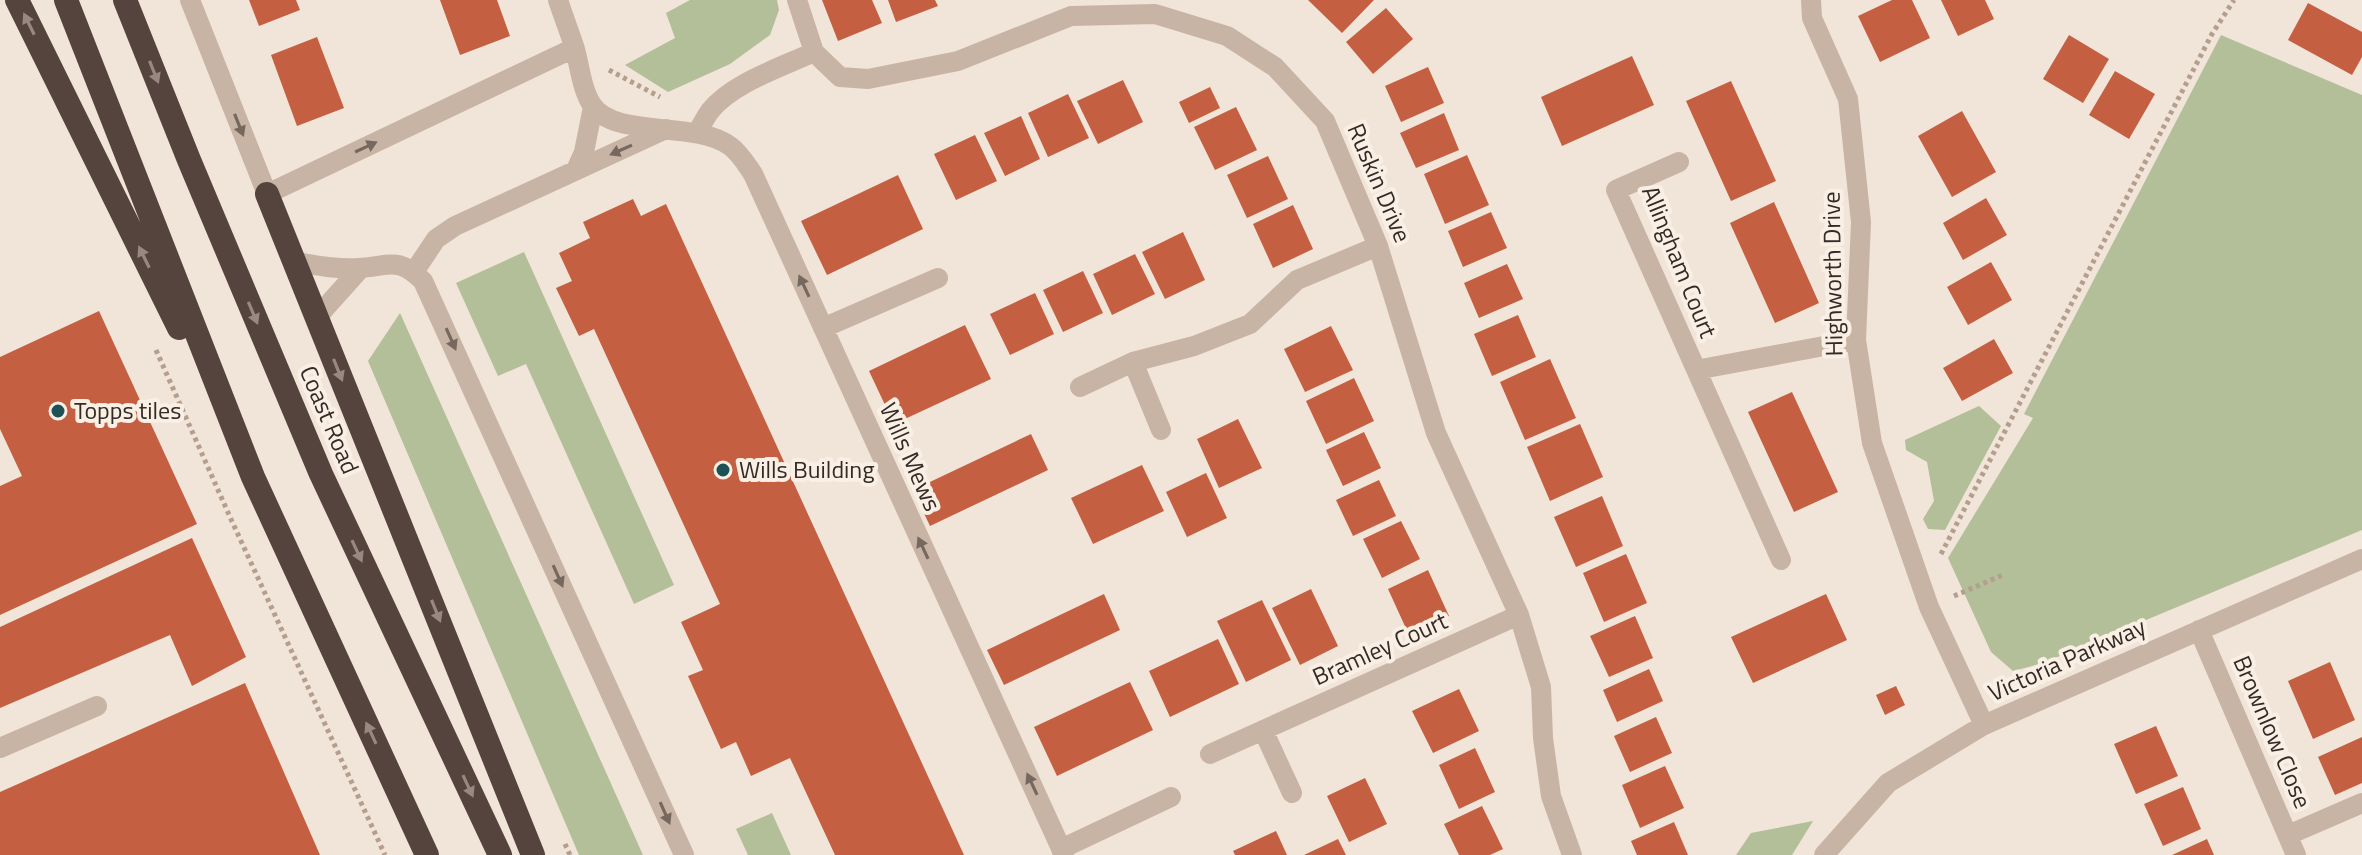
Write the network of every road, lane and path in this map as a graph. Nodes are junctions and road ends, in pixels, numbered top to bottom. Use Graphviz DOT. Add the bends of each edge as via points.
graph roads {
  1 [pos="17,0"];
  2 [pos="66,0"];
  3 [pos="125,0"];
  4 [pos="190,0"];
  5 [pos="558,0"];
  6 [pos="797,0"];
  7 [pos="1811,0"];
  8 [pos="2234,0"];
  9 [pos="574,48"];
  10 [pos="814,52"];
  11 [pos="667,101"];
  12 [pos="593,107"];
  13 [pos="666,129"];
  14 [pos="697,133"];
  15 [pos="1679,162"];
  16 [pos="576,170"];
  17 [pos="267,194"];
  18 [pos="1378,246"];
  19 [pos="295,262"];
  20 [pos="360,269"];
  21 [pos="414,272"];
  22 [pos="938,278"];
  23 [pos="317,317"];
  24 [pos="823,328"];
  25 [pos="1856,340"];
  26 [pos="153,342"];
  27 [pos="1133,362"];
  28 [pos="1696,370"];
  29 [pos="1080,387"];
  30 [pos="1161,430"];
  31 [pos="253,477"];
  32 [pos="2362,559"];
  33 [pos="1781,560"];
  34 [pos="2005,574"];
  35 [pos="1926,598"];
  36 [pos="1519,615"];
  37 [pos="2199,630"];
  38 [pos="97,706"];
  39 [pos="1984,725"];
  40 [pos="1263,730"];
  41 [pos="0,748"];
  42 [pos="1210,754"];
  43 [pos="1292,793"];
  44 [pos="1171,797"];
  45 [pos="2362,803"];
  46 [pos="2288,835"];
  47 [pos="1063,852"];
  48 [pos="385,855"];
  49 [pos="427,855"];
  50 [pos="500,855"];
  51 [pos="533,855"];
  52 [pos="684,855"];
  53 [pos="1572,855"];
  54 [pos="1824,855"];
  55 [pos="2296,855"];
  31 -- 1 [label="highway, one-way"];
  2 -- 31 [label="highway"];
  3 -- 50 [label="highway, Coast Road, one-way" via="321,474"];
  4 -- 17 [label="street, one-way"];
  5 -- 9 [label="street"];
  6 -- 10 [label="street"];
  7 -- 25 [label="street, Highworth Drive" via="1812,18 1848,99 1861,222"];
  8 -- 35 [label="path"];
  9 -- 11 [label="path"];
  9 -- 12 [label="street"];
  17 -- 9 [label="street, one-way"];
  10 -- 14 [label="street" via="722,99"];
  10 -- 18 [label="street, Ruskin Drive" via="840,77 868,79 958,61 1071,16 1155,14 1227,36 1275,67 1325,121"];
  12 -- 13 [label="street, Wills Mews" via="623,124"];
  12 -- 16 [label="street"];
  13 -- 14 [label="street, Wills Mews"];
  13 -- 16 [label="street, one-way"];
  24 -- 14 [label="street, Wills Mews, one-way" via="744,159 729,145"];
  15 -- 28 [label="street, Allingham Court" via="1616,190"];
  16 -- 21 [label="street" via="455,226 436,239"];
  17 -- 19 [label="highway"];
  18 -- 27 [label="street" via="1297,280 1250,324"];
  18 -- 36 [label="street, Ruskin Drive" via="1436,433"];
  19 -- 20 [label="street"];
  19 -- 23 [label="highway"];
  20 -- 21 [label="street" via="390,263"];
  20 -- 23 [label="street"];
  21 -- 52 [label="street, one-way" via="432,297"];
  22 -- 24 [label="street"];
  23 -- 51 [label="highway, one-way"];
  47 -- 24 [label="street, Wills Mews, one-way"];
  25 -- 28 [label="street, Allingham Court"];
  25 -- 35 [label="street, Highworth Drive" via="1872,443"];
  26 -- 48 [label="path"];
  27 -- 29 [label="street"];
  27 -- 30 [label="street"];
  28 -- 33 [label="street, Allingham Court"];
  49 -- 31 [label="highway, one-way"];
  32 -- 37 [label="street, Victoria Parkway"];
  34 -- 35 [label="path"];
  35 -- 39 [label="street, Highworth Drive"];
  36 -- 40 [label="street, Bramley Court"];
  36 -- 53 [label="street, Ruskin Drive" via="1541,687 1551,796"];
  37 -- 39 [label="street, Victoria Parkway"];
  37 -- 46 [label="street, Brownlow Close"];
  38 -- 41 [label="street"];
  39 -- 54 [label="street, Victoria Parkway" via="1888,783"];
  40 -- 42 [label="street, Bramley Court"];
  40 -- 43 [label="street"];
  44 -- 47 [label="street"];
  45 -- 46 [label="street"];
  46 -- 55 [label="street, Brownlow Close"];
}
